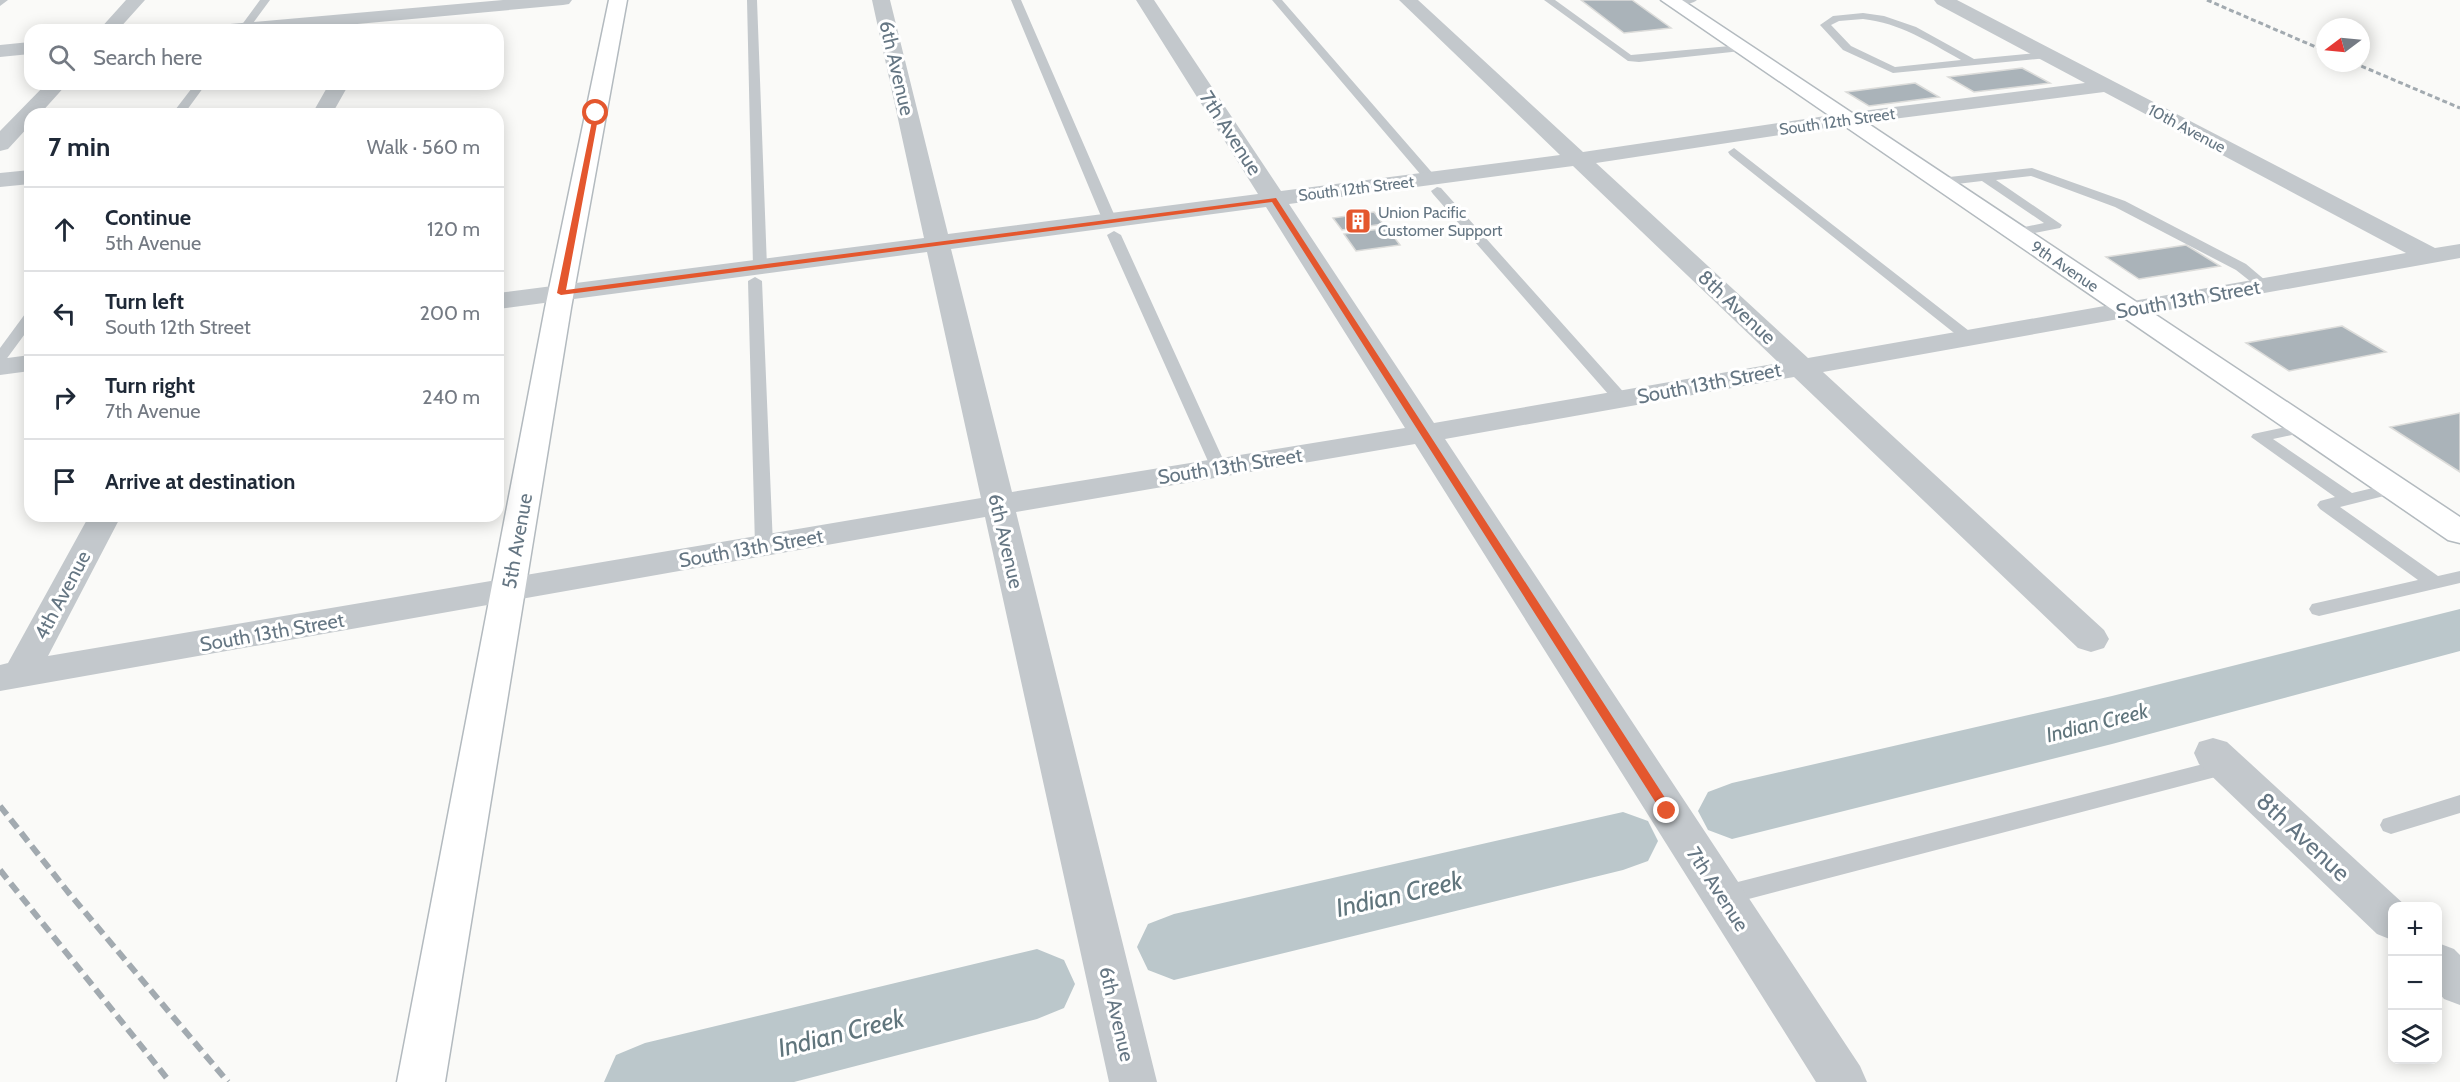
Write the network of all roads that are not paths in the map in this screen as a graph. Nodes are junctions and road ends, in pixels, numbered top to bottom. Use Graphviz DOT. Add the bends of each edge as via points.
graph roads {
  1 [pos="136,0"];
  2 [pos="265,0"];
  3 [pos="385,0"];
  4 [pos="563,0"];
  5 [pos="618,0"];
  6 [pos="752,0"];
  7 [pos="881,0"];
  8 [pos="1016,0"];
  9 [pos="1145,0"];
  10 [pos="1277,0"];
  11 [pos="1408,0"];
  12 [pos="1549,0"];
  13 [pos="1943,0"];
  14 [pos="1678,1"];
  15 [pos="372,23"];
  16 [pos="114,24"];
  17 [pos="244,24"];
  18 [pos="353,24"];
  19 [pos="1741,48"];
  20 [pos="24,49"];
  21 [pos="0,51"];
  22 [pos="2048,55"];
  23 [pos="1973,63"];
  24 [pos="2107,86"];
  25 [pos="51,90"];
  26 [pos="196,90"];
  27 [pos="336,90"];
  28 [pos="34,108"];
  29 [pos="183,108"];
  30 [pos="325,108"];
  31 [pos="24,119"];
  32 [pos="1846,119"];
  33 [pos="1870,135"];
  34 [pos="0,144"];
  35 [pos="1734,152"];
  36 [pos="1584,165"];
  37 [pos="1984,177"];
  38 [pos="24,178"];
  39 [pos="0,180"];
  40 [pos="1940,182"];
  41 [pos="1434,185"];
  42 [pos="1278,206"];
  43 [pos="1112,228"];
  44 [pos="2015,233"];
  45 [pos="939,250"];
  46 [pos="2460,251"];
  47 [pos="2431,256"];
  48 [pos="758,274"];
  49 [pos="2265,286"];
  50 [pos="504,301"];
  51 [pos="560,301"];
  52 [pos="2129,310"];
  53 [pos="504,315"];
  54 [pos="24,325"];
  55 [pos="1968,337"];
  56 [pos="0,358"];
  57 [pos="24,364"];
  58 [pos="0,366"];
  59 [pos="1800,366"];
  60 [pos="1622,400"];
  61 [pos="2304,428"];
  62 [pos="1424,434"];
  63 [pos="1219,468"];
  64 [pos="2394,488"];
  65 [pos="2349,499"];
  66 [pos="998,505"];
  67 [pos="101,522"];
  68 [pos="2460,532"];
  69 [pos="764,546"];
  70 [pos="2460,577"];
  71 [pos="2435,583"];
  72 [pos="508,591"];
  73 [pos="2319,609"];
  74 [pos="2091,639"];
  75 [pos="10,676"];
  76 [pos="2220,759"];
  77 [pos="2460,804"];
  78 [pos="2391,825"];
  79 [pos="1722,896"];
  80 [pos="2388,917"];
  81 [pos="2442,967"];
  82 [pos="2460,984"];
  83 [pos="421,1081"];
  84 [pos="1133,1082"];
  85 [pos="1844,1082"];
  1 -- 16 [label="street"];
  2 -- 17 [label="lane"];
  3 -- 15 [label="street"];
  4 -- 15 [label="street"];
  5 -- 51 [label="street, 5th Avenue"];
  6 -- 48 [label="lane"];
  7 -- 45 [label="street, 6th Avenue"];
  8 -- 43 [label="lane"];
  9 -- 42 [label="street, 7th Avenue"];
  10 -- 41 [label="lane"];
  11 -- 36 [label="street, 8th Avenue"];
  12 -- 19 [label="lane" via="1628,58"];
  13 -- 22 [label="street, 10th Avenue"];
  14 -- 19 [label="street, 9th Avenue"];
  15 -- 18 [label="street"];
  19 -- 32 [label="street, 9th Avenue"];
  20 -- 21 [label="street"];
  22 -- 23 [label="lane"];
  22 -- 24 [label="street, 10th Avenue"];
  23 -- 23 [label="lane" via="1893,70 1847,48 1825,26 1831,19 1856,15 1888,18"];
  24 -- 32 [label="street, South 12th Street"];
  24 -- 47 [label="street, 10th Avenue"];
  25 -- 28 [label="street"];
  26 -- 29 [label="lane"];
  27 -- 30 [label="street"];
  31 -- 34 [label="street"];
  32 -- 33 [label="street, 9th Avenue"];
  32 -- 36 [label="street, South 12th Street"];
  33 -- 35 [label="street"];
  33 -- 40 [label="street, 9th Avenue"];
  35 -- 36 [label="street"];
  35 -- 55 [label="lane"];
  36 -- 41 [label="street"];
  36 -- 59 [label="street, 8th Avenue"];
  37 -- 40 [label="lane"];
  37 -- 44 [label="lane" via="2055,225"];
  37 -- 49 [label="lane" via="2032,172 2110,200 2241,267"];
  38 -- 39 [label="street"];
  40 -- 44 [label="street, 9th Avenue"];
  41 -- 42 [label="street"];
  41 -- 60 [label="lane"];
  42 -- 43 [label="street"];
  42 -- 62 [label="street, 7th Avenue"];
  43 -- 45 [label="street"];
  43 -- 63 [label="lane"];
  44 -- 52 [label="street, 9th Avenue"];
  45 -- 48 [label="street"];
  45 -- 66 [label="street, 6th Avenue"];
  46 -- 47 [label="street, South 13th Street"];
  47 -- 49 [label="street, South 13th Street"];
  48 -- 51 [label="street"];
  48 -- 69 [label="lane"];
  49 -- 52 [label="street, South 13th Street"];
  50 -- 51 [label="street"];
  51 -- 53 [label="street"];
  51 -- 72 [label="street, 5th Avenue"];
  52 -- 55 [label="street, South 13th Street"];
  52 -- 61 [label="street, 9th Avenue"];
  54 -- 56 [label="lane"];
  55 -- 59 [label="street, South 13th Street"];
  57 -- 58 [label="street"];
  59 -- 60 [label="street, South 13th Street"];
  59 -- 74 [label="street, 8th Avenue"];
  60 -- 62 [label="street, South 13th Street"];
  61 -- 64 [label="street, 9th Avenue"];
  61 -- 65 [label="lane" via="2259,437"];
  62 -- 63 [label="street, South 13th Street"];
  62 -- 79 [label="street, 7th Avenue"];
  63 -- 66 [label="street, South 13th Street"];
  64 -- 65 [label="lane"];
  64 -- 68 [label="street, 9th Avenue"];
  65 -- 71 [label="lane" via="2326,505"];
  66 -- 69 [label="street, South 13th Street"];
  66 -- 84 [label="street, 6th Avenue"];
  67 -- 75 [label="street, 4th Avenue"];
  69 -- 72 [label="street, South 13th Street"];
  70 -- 71 [label="lane"];
  71 -- 73 [label="lane"];
  72 -- 75 [label="street, South 13th Street"];
  72 -- 83 [label="street, 5th Avenue"];
  76 -- 79 [label="lane"];
  76 -- 80 [label="street, 8th Avenue"];
  77 -- 78 [label="lane"];
  79 -- 85 [label="street, 7th Avenue"];
  81 -- 82 [label="street"];
}
